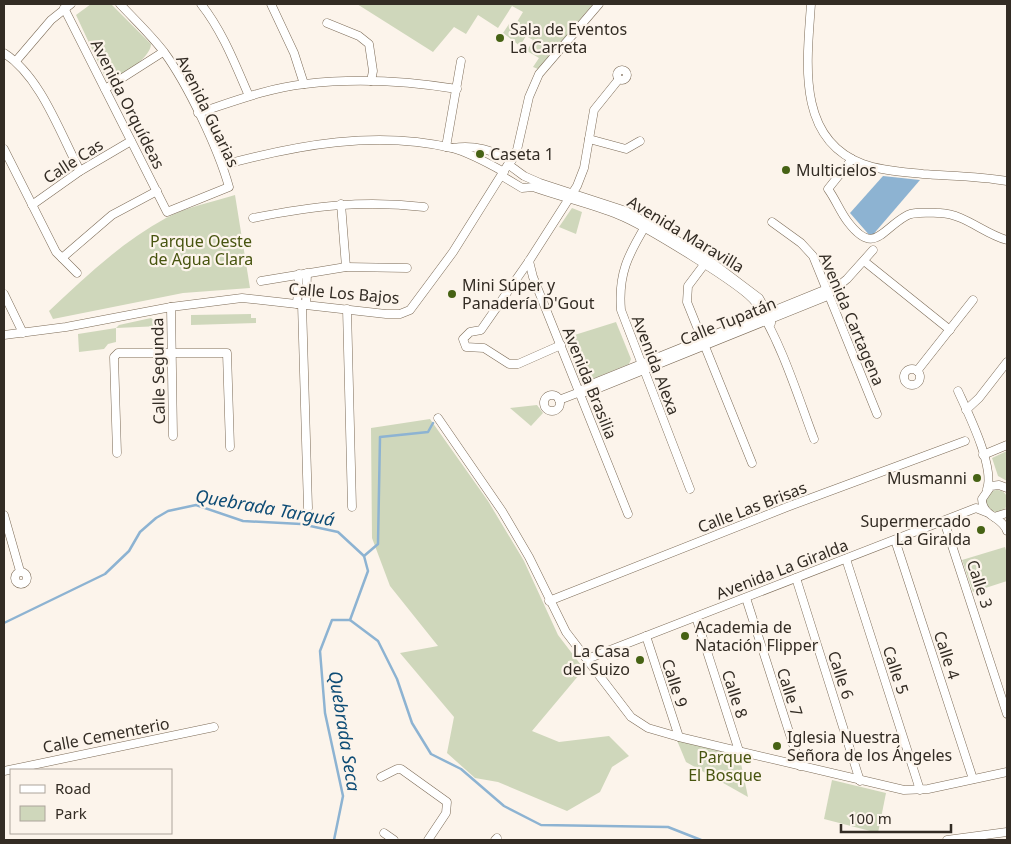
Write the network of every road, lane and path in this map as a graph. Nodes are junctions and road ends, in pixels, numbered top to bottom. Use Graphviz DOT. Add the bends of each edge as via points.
graph roads {
  1 [pos="71,4"];
  2 [pos="120,4"];
  3 [pos="200,4"];
  4 [pos="271,4"];
  5 [pos="598,4"];
  6 [pos="811,4"];
  7 [pos="64,8"];
  8 [pos="327,22"];
  9 [pos="163,52"];
  10 [pos="4,53"];
  11 [pos="16,61"];
  12 [pos="461,61"];
  13 [pos="619,79"];
  14 [pos="371,82"];
  15 [pos="304,84"];
  16 [pos="457,89"];
  17 [pos="105,90"];
  18 [pos="249,96"];
  19 [pos="198,113"];
  20 [pos="589,139"];
  21 [pos="131,141"];
  22 [pos="640,141"];
  23 [pos="449,148"];
  24 [pos="4,149"];
  25 [pos="852,159"];
  26 [pos="223,165"];
  27 [pos="507,168"];
  28 [pos="80,171"];
  29 [pos="1007,181"];
  30 [pos="157,192"];
  31 [pos="570,197"];
  32 [pos="341,204"];
  33 [pos="32,205"];
  34 [pos="424,207"];
  35 [pos="167,212"];
  36 [pos="253,218"];
  37 [pos="772,222"];
  38 [pos="646,226"];
  39 [pos="1007,240"];
  40 [pos="873,250"];
  41 [pos="62,258"];
  42 [pos="529,261"];
  43 [pos="864,261"];
  44 [pos="706,262"];
  45 [pos="346,267"];
  46 [pos="407,268"];
  47 [pos="77,273"];
  48 [pos="303,273"];
  49 [pos="261,281"];
  50 [pos="828,292"];
  51 [pos="4,294"];
  52 [pos="973,300"];
  53 [pos="302,304"];
  54 [pos="170,307"];
  55 [pos="347,309"];
  56 [pos="766,317"];
  57 [pos="950,330"];
  58 [pos="23,333"];
  59 [pos="4,335"];
  60 [pos="703,342"];
  61 [pos="560,345"];
  62 [pos="170,352"];
  63 [pos="1007,362"];
  64 [pos="642,367"];
  65 [pos="917,371"];
  66 [pos="958,391"];
  67 [pos="580,392"];
  68 [pos="559,400"];
  69 [pos="966,410"];
  70 [pos="877,414"];
  71 [pos="438,418"];
  72 [pos="173,436"];
  73 [pos="814,439"];
  74 [pos="965,441"];
  75 [pos="1007,445"];
  76 [pos="230,447"];
  77 [pos="117,453"];
  78 [pos="983,455"];
  79 [pos="752,464"];
  80 [pos="990,478"];
  81 [pos="999,485"];
  82 [pos="1007,488"];
  83 [pos="690,489"];
  84 [pos="987,489"];
  85 [pos="982,499"];
  86 [pos="308,508"];
  87 [pos="352,508"];
  88 [pos="976,508"];
  89 [pos="986,512"];
  90 [pos="1007,513"];
  91 [pos="628,514"];
  92 [pos="4,515"];
  93 [pos="994,517"];
  94 [pos="944,520"];
  95 [pos="1007,525"];
  96 [pos="895,540"];
  97 [pos="846,559"];
  98 [pos="20,571"];
  99 [pos="796,578"];
  100 [pos="746,598"];
  101 [pos="549,601"];
  102 [pos="696,617"];
  103 [pos="646,636"];
  104 [pos="587,659"];
  105 [pos="1007,714"];
  106 [pos="214,726"];
  107 [pos="679,738"];
  108 [pos="739,751"];
  109 [pos="800,766"];
  110 [pos="13,769"];
  111 [pos="1007,772"];
  112 [pos="381,777"];
  113 [pos="973,779"];
  114 [pos="860,781"];
  115 [pos="920,790"];
  116 [pos="384,833"];
  117 [pos="1002,835"];
  118 [pos="394,840"];
  119 [pos="428,840"];
  120 [pos="947,840"];
  1 -- 7 [label="street"];
  2 -- 9 [label="street, Avenida Guarias"];
  3 -- 18 [label="street" via="225,41"];
  4 -- 15 [label="street" via="294,53"];
  5 -- 27 [label="street, Calle Los Bajos" via="536,79 528,97 520,142"];
  6 -- 25 [label="street" via="807,60 815,114 829,142"];
  7 -- 11 [label="street"];
  7 -- 17 [label="street, Avenida Orquídeas"];
  8 -- 14 [label="street" via="369,44 373,71"];
  9 -- 17 [label="street"];
  9 -- 19 [label="street, Avenida Guarias"];
  10 -- 11 [label="street"];
  11 -- 28 [label="street" via="41,94"];
  12 -- 16 [label="street"];
  13 -- 20 [label="street" via="594,110"];
  14 -- 15 [label="street"];
  14 -- 16 [label="street" via="427,84"];
  15 -- 18 [label="street"];
  16 -- 23 [label="street"];
  17 -- 21 [label="street, Avenida Orquídeas"];
  18 -- 19 [label="street"];
  19 -- 26 [label="street, Avenida Guarias"];
  20 -- 22 [label="street" via="626,148"];
  20 -- 31 [label="street" via="584,168"];
  21 -- 28 [label="street, Calle Cas"];
  21 -- 30 [label="street, Avenida Orquídeas"];
  23 -- 26 [label="street" via="395,141 348,141 278,150"];
  23 -- 27 [label="street"];
  23 -- 27 [label="street" via="472,146 486,149"];
  24 -- 33 [label="street"];
  25 -- 29 [label="street" via="888,170"];
  25 -- 39 [label="street" via="828,189 848,223 870,240 881,236 907,215 950,215"];
  26 -- 35 [label="street, Avenida Guarias" via="229,187"];
  27 -- 31 [label="street, Avenida Maravilla"];
  27 -- 31 [label="street, Avenida Maravilla" via="516,185 522,188 532,187"];
  27 -- 55 [label="street, Calle Los Bajos" via="453,252 410,310 400,314"];
  28 -- 33 [label="street, Calle Cas"];
  30 -- 35 [label="street, Avenida Orquídeas"];
  30 -- 41 [label="street" via="112,215"];
  31 -- 38 [label="street, Avenida Maravilla" via="626,211"];
  31 -- 42 [label="street"];
  32 -- 34 [label="street" via="388,203"];
  32 -- 36 [label="street"];
  32 -- 45 [label="street"];
  33 -- 41 [label="street"];
  37 -- 50 [label="street, Avenida Cartagena" via="808,249"];
  38 -- 44 [label="street, Avenida Maravilla"];
  38 -- 64 [label="street, Avenida Alexa" via="623,269 619,294 626,328"];
  40 -- 43 [label="street, Calle Tupatán"];
  41 -- 47 [label="street"];
  42 -- 61 [label="street, Avenida Brasilia"];
  42 -- 61 [label="street" via="480,330 467,334 463,342 470,349 484,348 509,364 518,364"];
  43 -- 50 [label="street, Calle Tupatán" via="847,279"];
  43 -- 57 [label="street"];
  44 -- 56 [label="street, Avenida Maravilla" via="756,302"];
  44 -- 60 [label="street" via="688,286 686,294"];
  45 -- 46 [label="street"];
  45 -- 48 [label="street"];
  48 -- 49 [label="street"];
  48 -- 53 [label="street"];
  50 -- 56 [label="street, Calle Tupatán" via="825,297"];
  50 -- 70 [label="street, Avenida Cartagena"];
  51 -- 58 [label="street"];
  52 -- 57 [label="street"];
  53 -- 54 [label="street, Calle Los Bajos" via="242,298"];
  53 -- 55 [label="street, Calle Los Bajos"];
  53 -- 86 [label="street"];
  54 -- 58 [label="street, Calle Los Bajos"];
  54 -- 62 [label="street, Calle Segunda"];
  55 -- 87 [label="street"];
  56 -- 60 [label="street, Calle Tupatán"];
  56 -- 73 [label="street, Avenida Maravilla"];
  57 -- 65 [label="street"];
  58 -- 59 [label="street, Calle Los Bajos"];
  60 -- 64 [label="street, Calle Tupatán"];
  60 -- 79 [label="street"];
  61 -- 67 [label="street, Avenida Brasilia"];
  62 -- 72 [label="street, Calle Segunda"];
  62 -- 76 [label="street" via="227,353"];
  62 -- 77 [label="street" via="116,354 114,357"];
  63 -- 69 [label="street"];
  64 -- 67 [label="street, Calle Tupatán" via="589,392"];
  64 -- 83 [label="street, Avenida Alexa"];
  66 -- 69 [label="street"];
  67 -- 68 [label="street, Calle Tupatán"];
  67 -- 91 [label="street, Avenida Brasilia"];
  69 -- 78 [label="street"];
  71 -- 101 [label="street" via="502,511 529,557"];
  74 -- 101 [label="street, Calle Las Brisas"];
  75 -- 78 [label="street"];
  78 -- 80 [label="street"];
  80 -- 81 [label="street"];
  80 -- 84 [label="street"];
  81 -- 82 [label="street"];
  81 -- 84 [label="street"];
  84 -- 85 [label="street"];
  85 -- 88 [label="street"];
  85 -- 89 [label="street"];
  88 -- 89 [label="street"];
  88 -- 94 [label="street, Avenida La Giralda"];
  89 -- 93 [label="street"];
  90 -- 93 [label="street"];
  92 -- 98 [label="street"];
  93 -- 95 [label="street"];
  94 -- 96 [label="street, Avenida La Giralda"];
  94 -- 105 [label="street, Calle 3"];
  96 -- 97 [label="street, Avenida La Giralda"];
  96 -- 113 [label="street, Calle 4"];
  97 -- 99 [label="street, Avenida La Giralda"];
  97 -- 115 [label="street, Calle 5"];
  99 -- 100 [label="street, Avenida La Giralda"];
  99 -- 114 [label="street, Calle 6"];
  100 -- 102 [label="street, Avenida La Giralda"];
  100 -- 109 [label="street, Calle 7"];
  101 -- 104 [label="street" via="566,632"];
  102 -- 103 [label="street, Avenida La Giralda"];
  102 -- 108 [label="street, Calle 8"];
  103 -- 104 [label="street, Avenida La Giralda"];
  103 -- 107 [label="street, Calle 9"];
  104 -- 107 [label="street" via="623,708 638,722"];
  106 -- 110 [label="street, Calle Cementerio"];
  107 -- 108 [label="street"];
  108 -- 109 [label="street"];
  109 -- 114 [label="street"];
  111 -- 113 [label="street"];
  112 -- 119 [label="street" via="401,769 445,799 448,805 446,813"];
  113 -- 115 [label="street"];
  114 -- 115 [label="street"];
  116 -- 118 [label="street"];
  117 -- 120 [label="street"];
}
